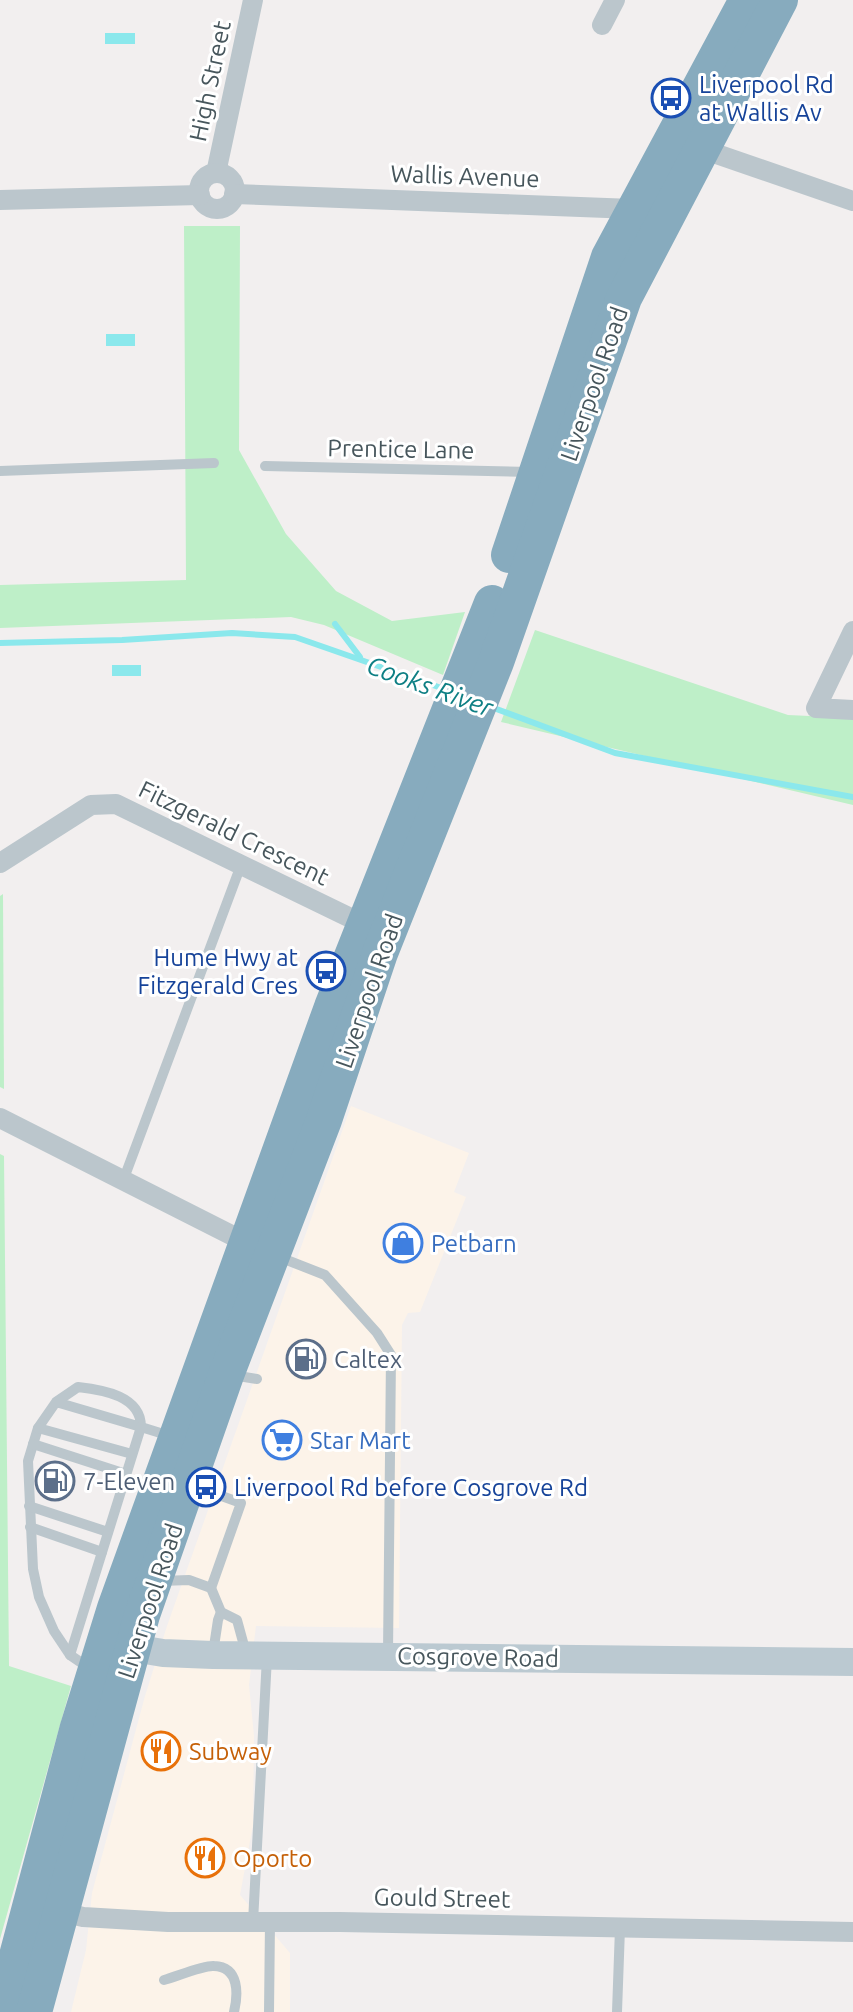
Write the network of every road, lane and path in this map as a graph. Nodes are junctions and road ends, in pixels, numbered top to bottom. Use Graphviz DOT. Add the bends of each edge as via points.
graph roads {
  1 [pos="253,0"];
  2 [pos="615,0"];
  3 [pos="747,0"];
  4 [pos="780,0"];
  5 [pos="602,25"];
  6 [pos="702,149"];
  7 [pos="216,173"];
  8 [pos="234,194"];
  9 [pos="200,195"];
  10 [pos="0,200"];
  11 [pos="853,201"];
  12 [pos="651,210"];
  13 [pos="214,463"];
  14 [pos="265,466"];
  15 [pos="0,471"];
  16 [pos="536,472"];
  17 [pos="853,631"];
  18 [pos="484,657"];
  19 [pos="853,710"];
  20 [pos="451,740"];
  21 [pos="0,863"];
  22 [pos="241,865"];
  23 [pos="363,924"];
  24 [pos="0,1118"];
  25 [pos="123,1181"];
  26 [pos="260,1249"];
  27 [pos="56,1402"];
  28 [pos="141,1427"];
  29 [pos="38,1428"];
  30 [pos="175,1437"];
  31 [pos="33,1444"];
  32 [pos="132,1454"];
  33 [pos="126,1474"];
  34 [pos="188,1484"];
  35 [pos="29,1506"];
  36 [pos="30,1527"];
  37 [pos="108,1532"];
  38 [pos="102,1552"];
  39 [pos="155,1582"];
  40 [pos="211,1588"];
  41 [pos="221,1612"];
  42 [pos="100,1654"];
  43 [pos="256,1654"];
  44 [pos="213,1655"];
  45 [pos="388,1656"];
  46 [pos="853,1662"];
  47 [pos="46,1908"];
  48 [pos="262,1922"];
  49 [pos="620,1928"];
  50 [pos="853,1932"];
  51 [pos="164,1980"];
  52 [pos="2,2012"];
  53 [pos="34,2012"];
  54 [pos="234,2012"];
  55 [pos="269,2012"];
  56 [pos="617,2012"];
  1 -- 7 [label="street, High Street"];
  2 -- 5 [label="street"];
  3 -- 12 [label="highway, Liverpool Road"];
  4 -- 6 [label="highway, Liverpool Road"];
  6 -- 11 [label="street"];
  6 -- 12 [label="highway, Liverpool Road"];
  7 -- 8 [label="street" via="231,180"];
  7 -- 9 [label="street" via="202,181"];
  8 -- 9 [label="street" via="226,206 215,209"];
  8 -- 12 [label="street, Wallis Avenue"];
  9 -- 10 [label="street"];
  12 -- 16 [label="highway, Liverpool Road" via="609,257"];
  12 -- 18 [label="highway, Liverpool Road" via="640,264 566,467"];
  13 -- 15 [label="lane"];
  14 -- 16 [label="lane, Prentice Lane"];
  16 -- 18 [label="highway, Liverpool Road"];
  17 -- 19 [label="street" via="816,708"];
  18 -- 20 [label="highway, Liverpool Road"];
  20 -- 23 [label="highway, Liverpool Road"];
  20 -- 26 [label="highway, Liverpool Road" via="324,1120"];
  21 -- 22 [label="street, Fitzgerald Crescent" via="91,805 116,804"];
  22 -- 23 [label="street, Fitzgerald Crescent"];
  22 -- 25 [label="lane"];
  23 -- 26 [label="highway, Liverpool Road"];
  24 -- 25 [label="street"];
  25 -- 26 [label="street"];
  26 -- 30 [label="highway, Liverpool Road"];
  26 -- 34 [label="highway, Liverpool Road" via="241,1377"];
  26 -- 45 [label="lane" via="325,1275 391,1355"];
  27 -- 28 [label="lane"];
  27 -- 28 [label="lane" via="78,1387 90,1388 135,1404"];
  27 -- 29 [label="lane"];
  28 -- 30 [label="lane"];
  28 -- 32 [label="lane"];
  29 -- 31 [label="lane"];
  29 -- 32 [label="lane"];
  30 -- 42 [label="highway, Liverpool Road"];
  31 -- 33 [label="lane"];
  31 -- 35 [label="lane"];
  32 -- 33 [label="lane"];
  33 -- 37 [label="lane"];
  34 -- 39 [label="highway, Liverpool Road"];
  34 -- 40 [label="lane" via="241,1503"];
  35 -- 36 [label="lane"];
  35 -- 37 [label="lane"];
  36 -- 38 [label="lane"];
  36 -- 42 [label="lane" via="39,1597 54,1631"];
  37 -- 38 [label="lane"];
  38 -- 42 [label="lane"];
  39 -- 40 [label="lane" via="180,1579"];
  39 -- 42 [label="highway, Liverpool Road"];
  40 -- 41 [label="lane"];
  41 -- 43 [label="lane" via="237,1620"];
  41 -- 44 [label="lane"];
  42 -- 44 [label="main road, Cosgrove Road"];
  42 -- 47 [label="highway, Liverpool Road"];
  43 -- 44 [label="main road, Cosgrove Road"];
  43 -- 45 [label="main road, Cosgrove Road"];
  43 -- 48 [label="lane"];
  45 -- 46 [label="main road, Cosgrove Road"];
  47 -- 48 [label="street, Gould Street" via="112,1919"];
  47 -- 52 [label="highway, Liverpool Road"];
  47 -- 53 [label="highway, Liverpool Road"];
  48 -- 49 [label="street, Gould Street"];
  48 -- 55 [label="lane"];
  49 -- 50 [label="street, Gould Street"];
  49 -- 56 [label="lane"];
  51 -- 54 [label="lane" via="214,1966 226,1971 236,1980"];
}
